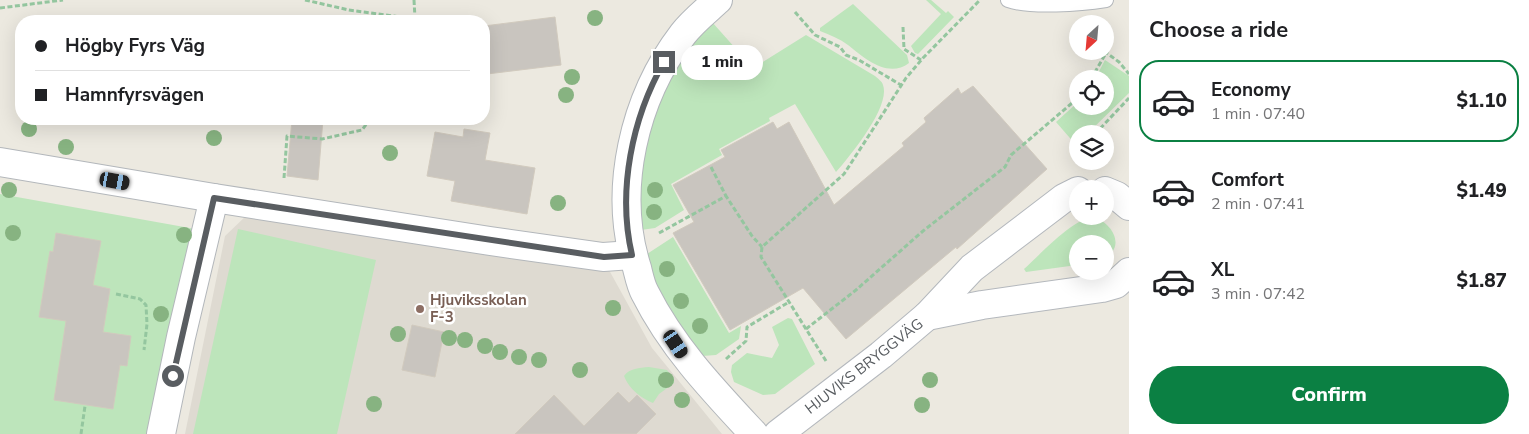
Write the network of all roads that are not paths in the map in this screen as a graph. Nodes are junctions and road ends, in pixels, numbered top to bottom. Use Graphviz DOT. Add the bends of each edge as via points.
graph roads {
  1 [pos="718,0"];
  2 [pos="1008,0"];
  3 [pos="1106,0"];
  4 [pos="0,162"];
  5 [pos="1114,195"];
  6 [pos="1069,196"];
  7 [pos="214,198"];
  8 [pos="1129,206"];
  9 [pos="632,252"];
  10 [pos="1129,272"];
  11 [pos="927,316"];
  12 [pos="161,434"];
  13 [pos="754,434"];
  14 [pos="778,434"];
  1 -- 9 [label="street" via="681,37 658,73 645,104 628,174 627,228"];
  2 -- 3 [label="lane" via="1022,4 1082,4"];
  4 -- 7 [label="street"];
  5 -- 8 [label="street"];
  6 -- 11 [label="street, HJUVIKS BRYGGVÄG" via="972,268"];
  7 -- 9 [label="street" via="604,257"];
  7 -- 12 [label="street"];
  9 -- 13 [label="street" via="644,292 684,356"];
  10 -- 11 [label="street, HJUVIKS BRYGGVÄG" via="1116,284 1102,288"];
  11 -- 14 [label="street, HJUVIKS BRYGGVÄG"];
}
